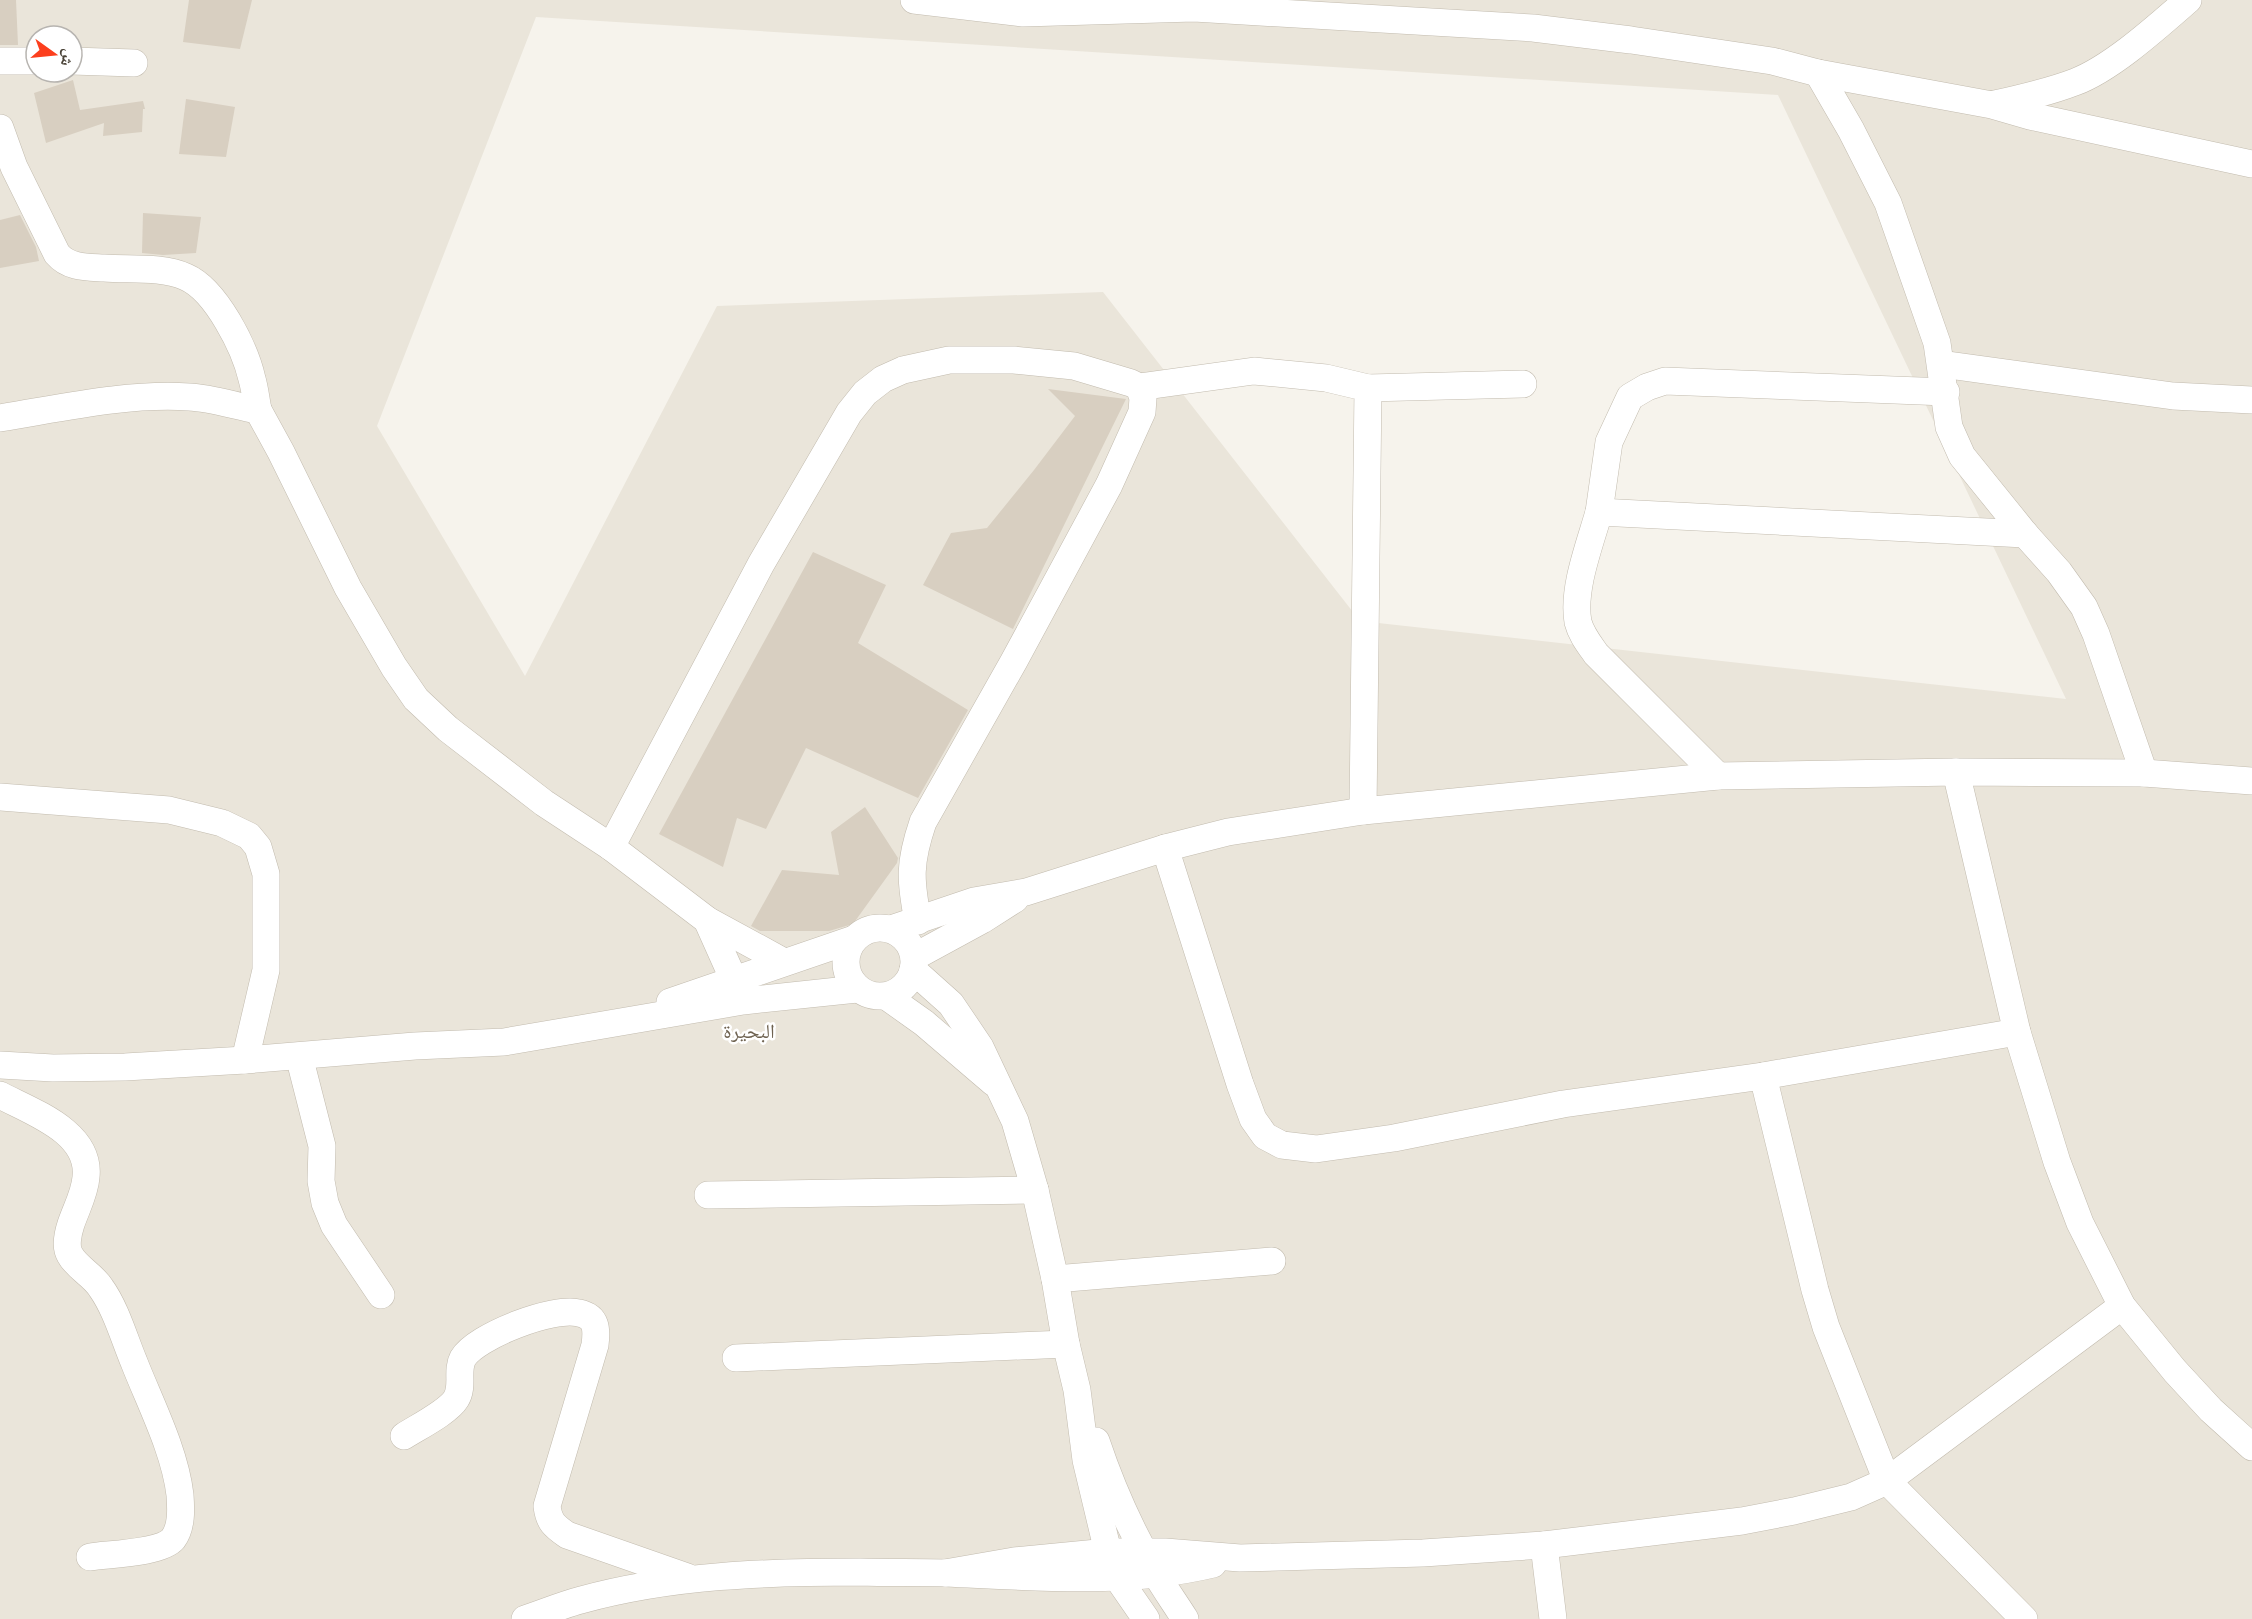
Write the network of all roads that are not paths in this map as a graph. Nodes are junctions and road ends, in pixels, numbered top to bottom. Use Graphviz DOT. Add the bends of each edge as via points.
graph roads {
  1 [pos="914,0"];
  2 [pos="2188,0"];
  3 [pos="1343,9"];
  4 [pos="0,61"];
  5 [pos="24,61"];
  6 [pos="84,61"];
  7 [pos="134,63"];
  8 [pos="1818,73"];
  9 [pos="1992,105"];
  10 [pos="0,128"];
  11 [pos="2252,164"];
  12 [pos="7,168"];
  13 [pos="1941,364"];
  14 [pos="1523,384"];
  15 [pos="1138,387"];
  16 [pos="1368,388"];
  17 [pos="1946,392"];
  18 [pos="2252,400"];
  19 [pos="258,410"];
  20 [pos="0,418"];
  21 [pos="1599,512"];
  22 [pos="2025,534"];
  23 [pos="1956,772"];
  24 [pos="2144,773"];
  25 [pos="1718,776"];
  26 [pos="2252,781"];
  27 [pos="0,797"];
  28 [pos="1363,811"];
  29 [pos="611,847"];
  30 [pos="1165,848"];
  31 [pos="1026,892"];
  32 [pos="707,921"];
  33 [pos="918,921"];
  34 [pos="891,929"];
  35 [pos="854,939"];
  36 [pos="784,962"];
  37 [pos="914,964"];
  38 [pos="857,989"];
  39 [pos="738,990"];
  40 [pos="886,996"];
  41 [pos="2017,1032"];
  42 [pos="299,1056"];
  43 [pos="245,1060"];
  44 [pos="0,1065"];
  45 [pos="1762,1076"];
  46 [pos="997,1086"];
  47 [pos="0,1095"];
  48 [pos="1035,1190"];
  49 [pos="708,1195"];
  50 [pos="1272,1261"];
  51 [pos="1055,1279"];
  52 [pos="381,1295"];
  53 [pos="2122,1306"];
  54 [pos="1066,1344"];
  55 [pos="736,1358"];
  56 [pos="1077,1390"];
  57 [pos="404,1436"];
  58 [pos="2252,1447"];
  59 [pos="1887,1481"];
  60 [pos="1544,1545"];
  61 [pos="1143,1551"];
  62 [pos="90,1557"];
  63 [pos="1240,1558"];
  64 [pos="1113,1564"];
  65 [pos="1156,1574"];
  66 [pos="694,1579"];
  67 [pos="525,1619"];
  68 [pos="1146,1619"];
  69 [pos="1185,1619"];
  70 [pos="1553,1619"];
  71 [pos="2024,1619"];
  1 -- 3 [label="street" via="1023,13"];
  2 -- 9 [label="street" via="2116,58 2078,81"];
  3 -- 8 [label="street" via="1689,48 1772,61"];
  4 -- 5 [label="street"];
  6 -- 7 [label="street"];
  8 -- 9 [label="street"];
  8 -- 13 [label="street" via="1888,203"];
  9 -- 11 [label="street"];
  10 -- 12 [label="street"];
  12 -- 19 [label="street" via="57,254 67,263 185,276 211,297 244,353"];
  13 -- 17 [label="street"];
  13 -- 18 [label="street" via="2173,396"];
  14 -- 16 [label="street"];
  15 -- 16 [label="street" via="1254,371 1326,378"];
  15 -- 29 [label="street" via="1074,366 1014,360 949,360 903,370 865,393 849,413 761,564"];
  15 -- 33 [label="street" via="1143,398 1142,412 1109,484 923,822 911,868"];
  16 -- 28 [label="street"];
  17 -- 21 [label="street" via="1665,381 1647,387 1630,397 1609,442"];
  17 -- 22 [label="street" via="1949,427 1962,456"];
  19 -- 20 [label="street" via="191,397 150,397"];
  19 -- 29 [label="street" via="348,588 416,699 448,729 544,803"];
  21 -- 22 [label="street"];
  21 -- 25 [label="street" via="1576,599 1578,623 1585,639"];
  22 -- 24 [label="street" via="2084,607"];
  23 -- 24 [label="street"];
  23 -- 25 [label="street"];
  23 -- 41 [label="street"];
  24 -- 26 [label="street"];
  25 -- 28 [label="street"];
  27 -- 43 [label="street" via="169,810 222,823 249,836 258,847 267,874 266,970"];
  28 -- 30 [label="street" via="1228,832"];
  29 -- 32 [label="street"];
  30 -- 31 [label="street"];
  30 -- 45 [label="street" via="1253,1119 1265,1136 1282,1145 1316,1149 1394,1138 1563,1104"];
  31 -- 33 [label="street" via="974,901"];
  31 -- 37 [label="street"];
  32 -- 36 [label="street"];
  32 -- 39 [label="street"];
  33 -- 34 [label="street"];
  34 -- 35 [label="street" via="878,927"];
  34 -- 37 [label="street" via="907,940"];
  35 -- 36 [label="street"];
  35 -- 38 [label="street" via="845,959 850,981"];
  36 -- 39 [label="street"];
  37 -- 40 [label="street" via="904,987"];
  37 -- 46 [label="street" via="961,1018 980,1047"];
  38 -- 39 [label="street"];
  38 -- 40 [label="street" via="871,996"];
  39 -- 42 [label="street" via="601,1026 504,1042"];
  40 -- 46 [label="street"];
  41 -- 45 [label="street"];
  41 -- 53 [label="street" via="2080,1223"];
  42 -- 43 [label="street"];
  42 -- 52 [label="street" via="322,1146 325,1203 334,1225"];
  43 -- 44 [label="street" via="125,1067"];
  45 -- 59 [label="street" via="1826,1327"];
  46 -- 48 [label="street" via="1015,1120"];
  47 -- 62 [label="street" via="59,1126 78,1146 86,1165 86,1178 69,1228 69,1254 101,1288 114,1314 173,1461 180,1494 180,1520 172,1540 160,1546"];
  48 -- 49 [label="street"];
  48 -- 51 [label="street"];
  50 -- 51 [label="street"];
  51 -- 54 [label="street"];
  53 -- 58 [label="street" via="2175,1371"];
  53 -- 59 [label="street"];
  54 -- 55 [label="street"];
  54 -- 56 [label="street"];
  56 -- 61 [label="street" via="1113,1486"];
  56 -- 64 [label="street" via="1086,1460"];
  57 -- 66 [label="street" via="456,1400 462,1359 501,1330 563,1312 588,1315 594,1323 595,1345 547,1506 549,1518 567,1535"];
  59 -- 60 [label="street" via="1851,1497 1742,1521"];
  59 -- 71 [label="street"];
  60 -- 63 [label="street"];
  60 -- 70 [label="street"];
  61 -- 63 [label="street"];
  61 -- 64 [label="street"];
  61 -- 65 [label="street"];
  63 -- 65 [label="street"];
  64 -- 65 [label="street"];
  64 -- 66 [label="street" via="1031,1578 783,1572"];
  64 -- 68 [label="street"];
  65 -- 69 [label="street"];
  66 -- 67 [label="street" via="580,1600"];
}
